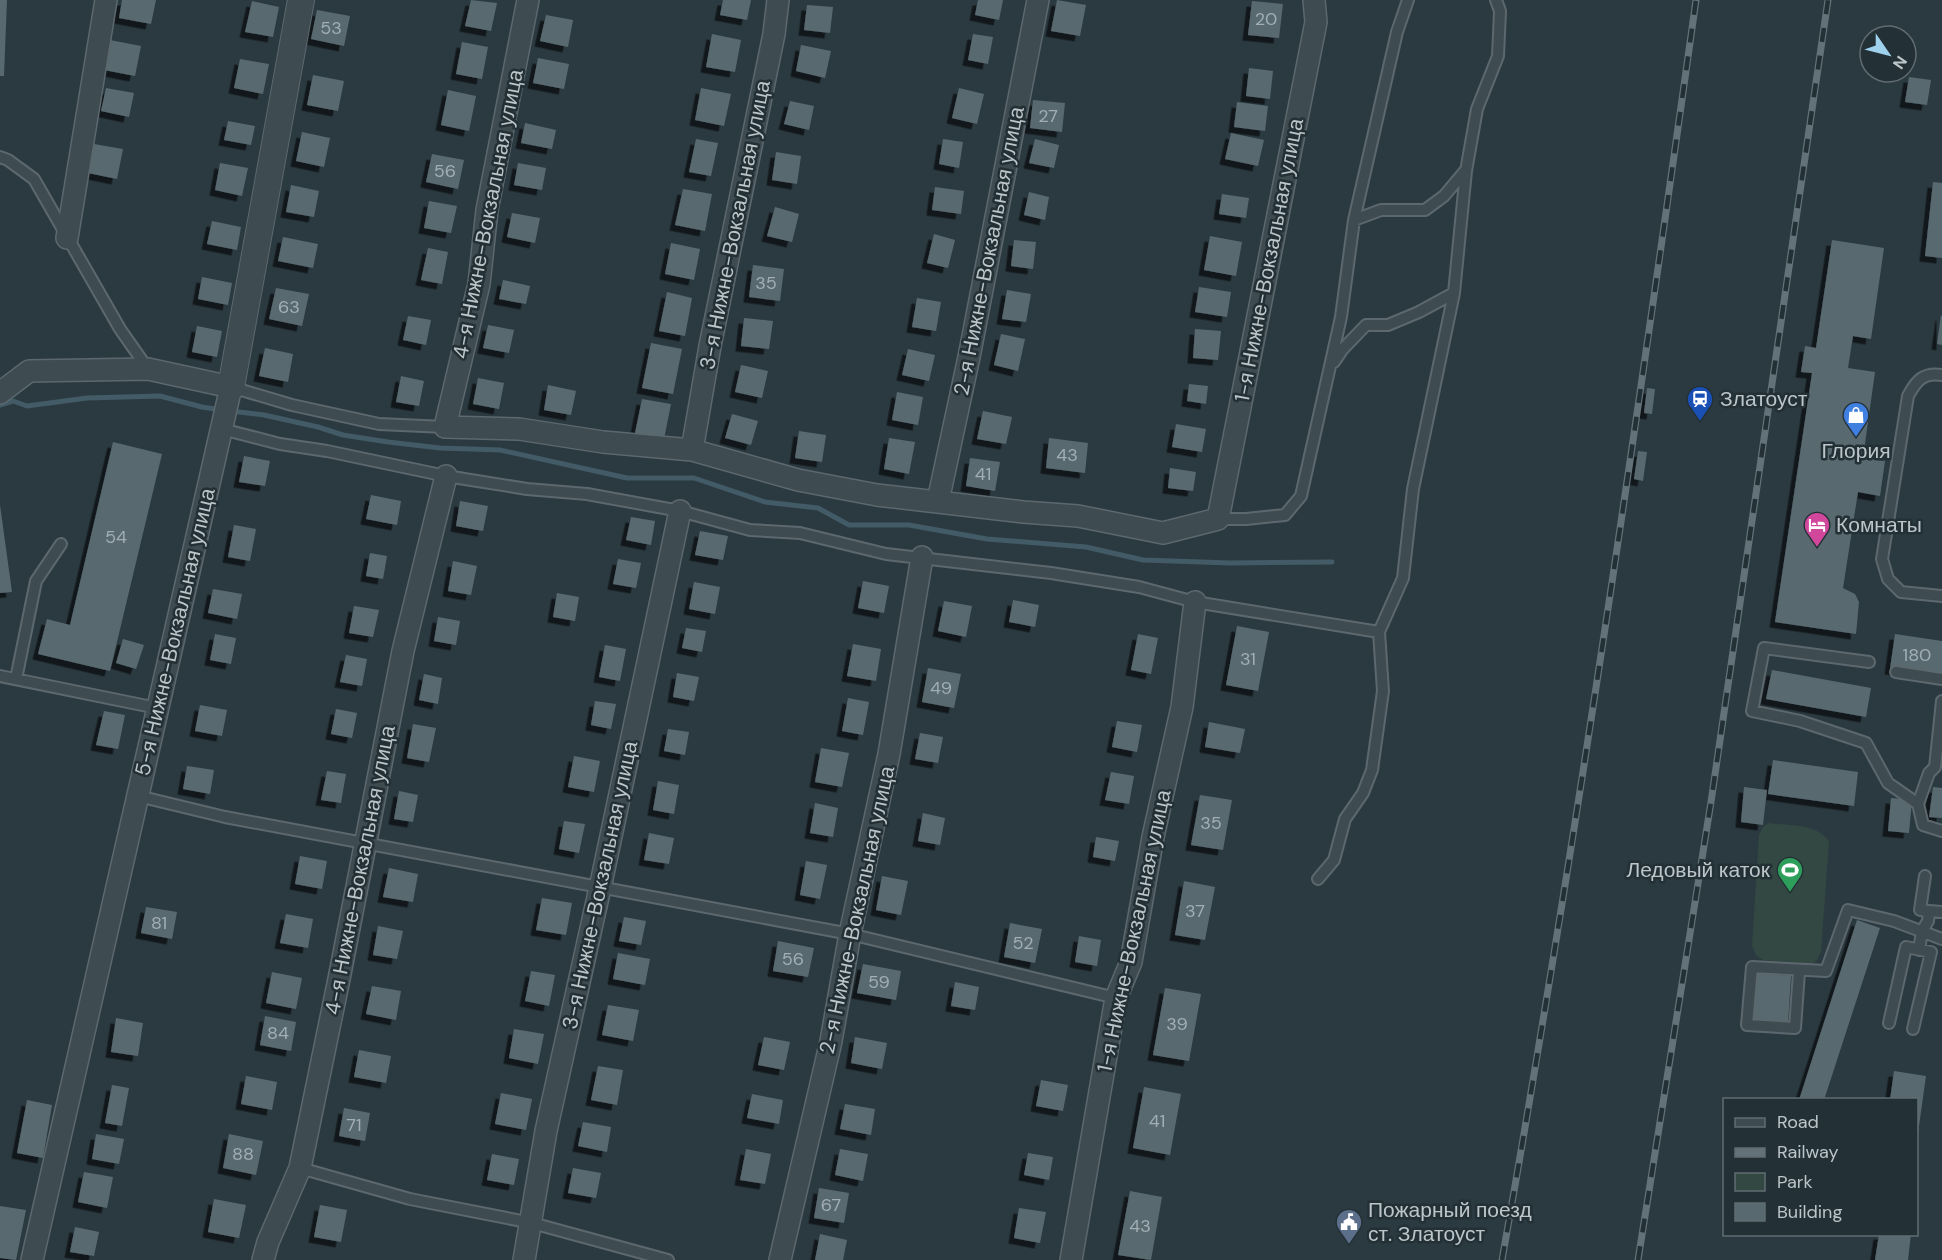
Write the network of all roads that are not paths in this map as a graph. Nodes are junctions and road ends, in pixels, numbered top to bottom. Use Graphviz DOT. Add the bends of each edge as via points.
graph roads {
  1 [pos="106,0"];
  2 [pos="300,0"];
  3 [pos="528,0"];
  4 [pos="778,0"];
  5 [pos="1038,0"];
  6 [pos="1314,0"];
  7 [pos="1408,0"];
  8 [pos="1496,0"];
  9 [pos="0,158"];
  10 [pos="1466,171"];
  11 [pos="1354,220"];
  12 [pos="67,238"];
  13 [pos="1454,293"];
  14 [pos="148,369"];
  15 [pos="1329,370"];
  16 [pos="1942,375"];
  17 [pos="231,387"];
  18 [pos="0,393"];
  19 [pos="445,427"];
  20 [pos="222,429"];
  21 [pos="692,450"];
  22 [pos="446,476"];
  23 [pos="938,501"];
  24 [pos="680,511"];
  25 [pos="1218,519"];
  26 [pos="61,544"];
  27 [pos="922,557"];
  28 [pos="1942,596"];
  29 [pos="1196,602"];
  30 [pos="1379,632"];
  31 [pos="1869,662"];
  32 [pos="1896,672"];
  33 [pos="0,676"];
  34 [pos="16,679"];
  35 [pos="1942,679"];
  36 [pos="1942,701"];
  37 [pos="157,708"];
  38 [pos="138,796"];
  39 [pos="1918,804"];
  40 [pos="1942,831"];
  41 [pos="366,842"];
  42 [pos="1925,876"];
  43 [pos="1318,879"];
  44 [pos="600,888"];
  45 [pos="1929,911"];
  46 [pos="1942,912"];
  47 [pos="1922,931"];
  48 [pos="850,934"];
  49 [pos="1942,939"];
  50 [pos="1919,950"];
  51 [pos="1799,972"];
  52 [pos="1116,998"];
  53 [pos="1889,1023"];
  54 [pos="1913,1029"];
  55 [pos="300,1168"];
  56 [pos="532,1224"];
  57 [pos="32,1260"];
  58 [pos="263,1260"];
  59 [pos="524,1260"];
  60 [pos="668,1260"];
  61 [pos="780,1260"];
  62 [pos="1071,1260"];
  1 -- 12 [label="street"];
  2 -- 17 [label="street, 5-я Нижне-Вокзальная улица"];
  3 -- 19 [label="street, 4-я Нижне-Вокзальная улица" via="487,210 479,284"];
  4 -- 21 [label="street, 3-я Нижне-Вокзальная улица"];
  5 -- 23 [label="street, 2-я Нижне-Вокзальная улица"];
  6 -- 25 [label="street, 1-я Нижне-Вокзальная улица" via="1316,22"];
  7 -- 11 [label="lane" via="1397,32"];
  8 -- 10 [label="lane" via="1500,11 1498,56 1477,109"];
  9 -- 12 [label="lane" via="34,179"];
  10 -- 11 [label="lane" via="1425,210 1381,210"];
  10 -- 13 [label="lane"];
  11 -- 15 [label="lane" via="1341,317"];
  12 -- 14 [label="lane"];
  13 -- 15 [label="lane" via="1388,325 1366,325"];
  13 -- 30 [label="lane" via="1413,489 1403,578"];
  14 -- 17 [label="street"];
  14 -- 18 [label="street" via="29,371"];
  15 -- 25 [label="lane" via="1301,496 1285,515"];
  16 -- 28 [label="lane" via="1933,373 1916,380 1908,396 1882,559 1888,579 1901,591"];
  17 -- 19 [label="lane" via="379,424"];
  17 -- 20 [label="street, 5-я Нижне-Вокзальная улица"];
  19 -- 21 [label="street" via="519,429"];
  20 -- 22 [label="lane"];
  20 -- 37 [label="street, 5-я Нижне-Вокзальная улица"];
  21 -- 23 [label="street" via="798,480"];
  22 -- 24 [label="lane"];
  22 -- 41 [label="street, 4-я Нижне-Вокзальная улица" via="403,651"];
  23 -- 25 [label="street" via="1078,516 1163,532"];
  24 -- 27 [label="lane" via="750,530 800,533 886,554"];
  24 -- 44 [label="street, 3-я Нижне-Вокзальная улица"];
  26 -- 34 [label="lane" via="36,581"];
  27 -- 29 [label="lane" via="1128,585"];
  27 -- 48 [label="street, 2-я Нижне-Вокзальная улица" via="889,754"];
  29 -- 30 [label="lane"];
  29 -- 52 [label="street, 1-я Нижне-Вокзальная улица" via="1182,706 1131,962"];
  30 -- 43 [label="lane" via="1383,691 1372,770 1363,793 1345,819 1334,860"];
  31 -- 39 [label="lane" via="1764,648 1752,711 1800,721 1866,743 1888,783"];
  32 -- 35 [label="lane"];
  33 -- 34 [label="lane"];
  34 -- 37 [label="lane"];
  36 -- 39 [label="lane" via="1935,767"];
  37 -- 38 [label="street, 5-я Нижне-Вокзальная улица"];
  38 -- 41 [label="lane" via="225,817"];
  38 -- 57 [label="street, 5-я Нижне-Вокзальная улица"];
  39 -- 40 [label="lane" via="1923,825"];
  41 -- 44 [label="lane"];
  41 -- 55 [label="street, 4-я Нижне-Вокзальная улица"];
  42 -- 45 [label="lane" via="1920,910"];
  44 -- 48 [label="lane"];
  44 -- 56 [label="street, 3-я Нижне-Вокзальная улица" via="546,1131"];
  45 -- 46 [label="lane"];
  45 -- 47 [label="lane"];
  47 -- 49 [label="lane"];
  47 -- 50 [label="lane"];
  47 -- 51 [label="lane" via="1848,910 1826,971 1752,967 1747,1025 1795,1028"];
  48 -- 52 [label="lane"];
  48 -- 61 [label="street, 2-я Нижне-Вокзальная улица" via="831,1041"];
  50 -- 53 [label="lane" via="1906,947"];
  50 -- 54 [label="lane" via="1931,951"];
  52 -- 62 [label="street, 1-я Нижне-Вокзальная улица"];
  55 -- 56 [label="lane" via="410,1199"];
  55 -- 58 [label="street, 4-я Нижне-Вокзальная улица"];
  56 -- 59 [label="street, 3-я Нижне-Вокзальная улица"];
  56 -- 60 [label="lane"];
}
